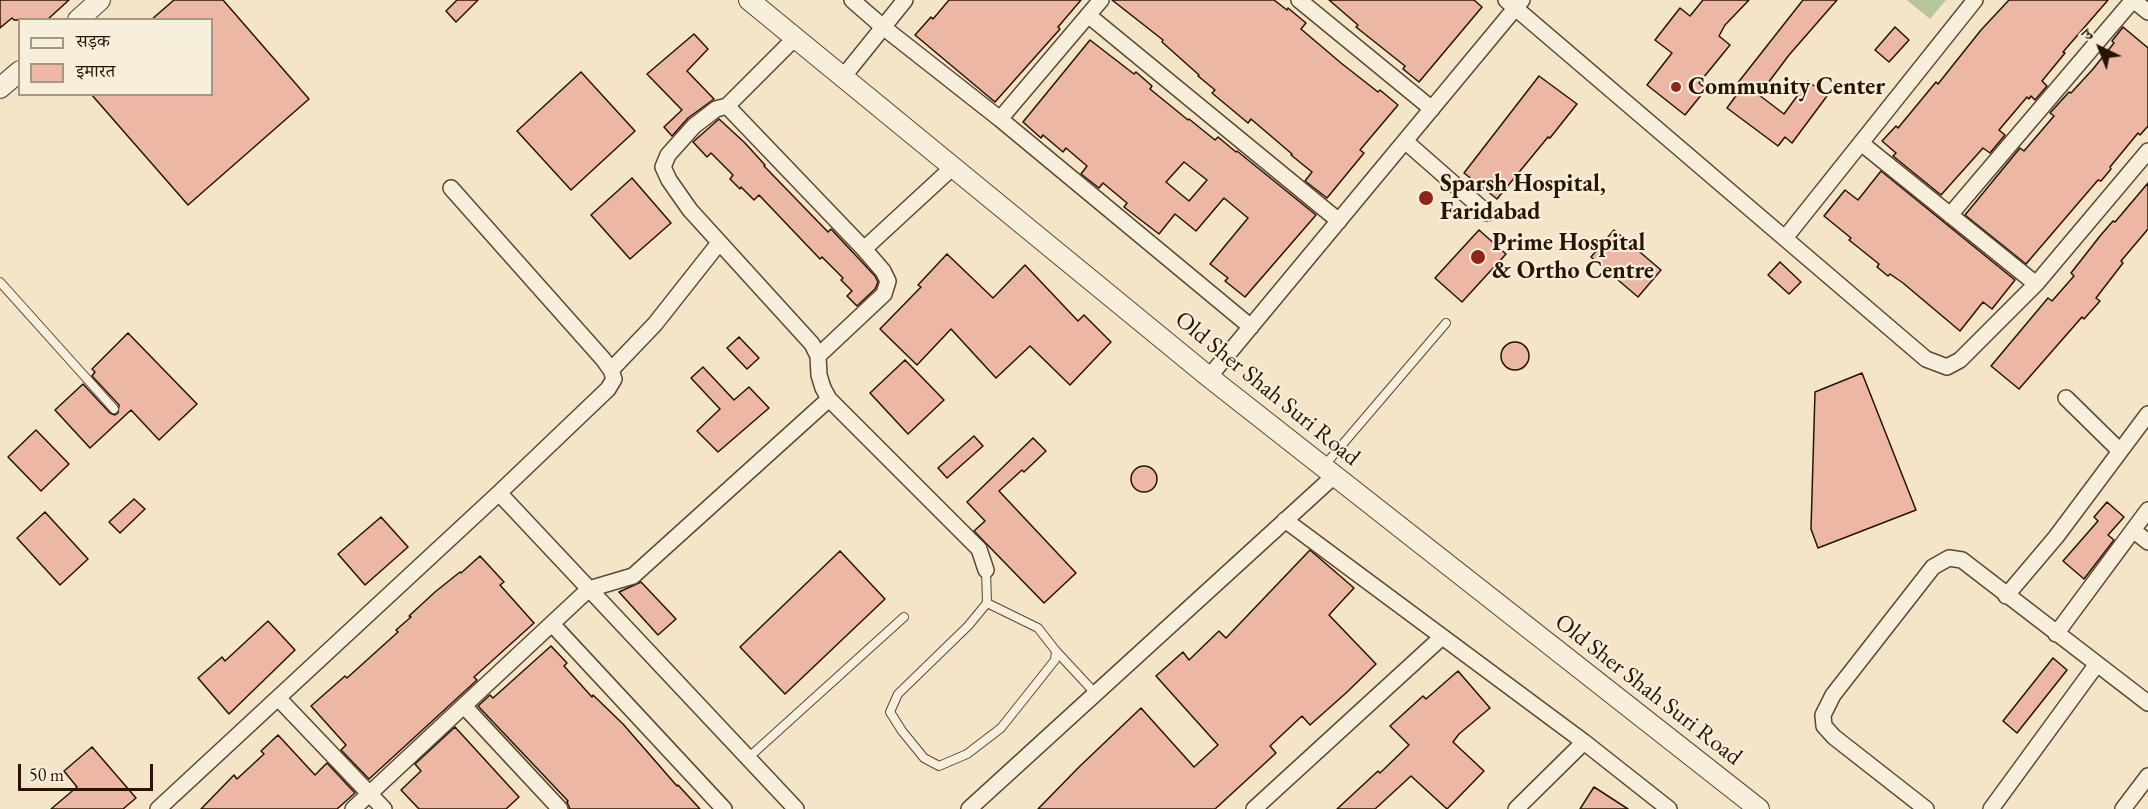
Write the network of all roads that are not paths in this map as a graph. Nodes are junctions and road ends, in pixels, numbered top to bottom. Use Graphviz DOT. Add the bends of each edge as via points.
graph roads {
  1 [pos="100,0"];
  2 [pos="749,0"];
  3 [pos="852,0"];
  4 [pos="905,0"];
  5 [pos="1101,0"];
  6 [pos="1299,0"];
  7 [pos="1974,0"];
  8 [pos="2133,0"];
  9 [pos="1514,3"];
  10 [pos="2148,12"];
  11 [pos="1088,15"];
  12 [pos="80,18"];
  13 [pos="883,27"];
  14 [pos="796,37"];
  15 [pos="18,73"];
  16 [pos="843,77"];
  17 [pos="0,88"];
  18 [pos="727,106"];
  19 [pos="1432,109"];
  20 [pos="1000,119"];
  21 [pos="1404,141"];
  22 [pos="1861,143"];
  23 [pos="2148,151"];
  24 [pos="953,167"];
  25 [pos="451,188"];
  26 [pos="1487,213"];
  27 [pos="1950,215"];
  28 [pos="1339,221"];
  29 [pos="1785,238"];
  30 [pos="719,243"];
  31 [pos="864,249"];
  32 [pos="0,282"];
  33 [pos="2036,284"];
  34 [pos="1446,323"];
  35 [pos="1251,327"];
  36 [pos="818,356"];
  37 [pos="611,370"];
  38 [pos="1209,377"];
  39 [pos="2066,398"];
  40 [pos="829,399"];
  41 [pos="114,409"];
  42 [pos="2148,414"];
  43 [pos="2120,451"];
  44 [pos="1328,471"];
  45 [pos="499,493"];
  46 [pos="2148,510"];
  47 [pos="1285,520"];
  48 [pos="2133,530"];
  49 [pos="2148,542"];
  50 [pos="986,570"];
  51 [pos="589,589"];
  52 [pos="2006,596"];
  53 [pos="987,603"];
  54 [pos="904,617"];
  55 [pos="552,624"];
  56 [pos="2056,634"];
  57 [pos="1442,637"];
  58 [pos="1056,651"];
  59 [pos="2097,664"];
  60 [pos="1095,693"];
  61 [pos="279,699"];
  62 [pos="2148,703"];
  63 [pos="464,706"];
  64 [pos="1584,742"];
  65 [pos="748,758"];
  66 [pos="2148,776"];
  67 [pos="369,794"];
  68 [pos="158,809"];
  69 [pos="353,809"];
  70 [pos="384,809"];
  71 [pos="560,809"];
  72 [pos="724,809"];
  73 [pos="796,809"];
  74 [pos="969,809"];
  75 [pos="1254,809"];
  76 [pos="1516,809"];
  77 [pos="1669,809"];
  78 [pos="1759,809"];
  79 [pos="1926,809"];
  80 [pos="1991,809"];
  81 [pos="2123,809"];
  1 -- 12 [label="street"];
  2 -- 14 [label="street, Old Sher Shah Suri Road"];
  3 -- 13 [label="street"];
  4 -- 13 [label="street"];
  5 -- 11 [label="street"];
  6 -- 19 [label="street"];
  7 -- 22 [label="street"];
  8 -- 10 [label="street"];
  8 -- 27 [label="street"];
  9 -- 19 [label="street"];
  9 -- 29 [label="street"];
  11 -- 20 [label="street"];
  11 -- 28 [label="street"];
  13 -- 16 [label="street"];
  13 -- 20 [label="street"];
  14 -- 16 [label="street, Old Sher Shah Suri Road"];
  14 -- 18 [label="street"];
  15 -- 17 [label="street"];
  16 -- 24 [label="street, Old Sher Shah Suri Road"];
  18 -- 30 [label="street" via="716,109 694,126 668,155 663,167 682,199"];
  18 -- 31 [label="street"];
  19 -- 21 [label="street"];
  20 -- 35 [label="street"];
  21 -- 26 [label="street"];
  21 -- 28 [label="street"];
  22 -- 27 [label="street"];
  22 -- 29 [label="street"];
  23 -- 33 [label="street"];
  24 -- 31 [label="street"];
  24 -- 38 [label="street, Old Sher Shah Suri Road"];
  25 -- 37 [label="street"];
  27 -- 33 [label="street"];
  28 -- 35 [label="street"];
  29 -- 33 [label="street" via="1926,359 1947,367 1960,360"];
  30 -- 36 [label="street" via="812,344"];
  30 -- 37 [label="street" via="656,324"];
  31 -- 36 [label="street" via="888,281 884,294"];
  32 -- 41 [label="lane"];
  34 -- 44 [label="lane"];
  35 -- 38 [label="street"];
  36 -- 40 [label="street" via="819,375"];
  37 -- 45 [label="street" via="614,379 608,389"];
  38 -- 44 [label="street, Old Sher Shah Suri Road"];
  39 -- 43 [label="street"];
  40 -- 50 [label="street" via="979,549"];
  40 -- 51 [label="street" via="633,576"];
  42 -- 43 [label="street"];
  43 -- 52 [label="street"];
  44 -- 47 [label="street"];
  44 -- 78 [label="street, Old Sher Shah Suri Road"];
  45 -- 51 [label="street"];
  45 -- 61 [label="street"];
  46 -- 48 [label="street"];
  47 -- 57 [label="street"];
  47 -- 60 [label="street"];
  48 -- 49 [label="street"];
  48 -- 56 [label="street"];
  50 -- 53 [label="lane"];
  51 -- 55 [label="street"];
  51 -- 65 [label="street"];
  52 -- 56 [label="street"];
  52 -- 79 [label="street" via="1962,561 1949,558 1933,567 1833,695 1823,715 1824,726 1834,737"];
  53 -- 58 [label="lane" via="1038,628"];
  53 -- 58 [label="lane" via="898,694 890,711 924,758 939,766 967,754 1001,728 1055,660"];
  54 -- 65 [label="lane"];
  55 -- 63 [label="street"];
  55 -- 72 [label="street"];
  56 -- 59 [label="street"];
  57 -- 64 [label="street"];
  57 -- 75 [label="street"];
  58 -- 60 [label="lane"];
  59 -- 62 [label="street"];
  59 -- 80 [label="street"];
  60 -- 74 [label="street"];
  61 -- 67 [label="street"];
  61 -- 68 [label="street"];
  63 -- 67 [label="street"];
  63 -- 71 [label="street"];
  64 -- 76 [label="street"];
  64 -- 77 [label="street"];
  65 -- 73 [label="street"];
  66 -- 81 [label="street"];
  67 -- 69 [label="street"];
  67 -- 70 [label="street"];
}
